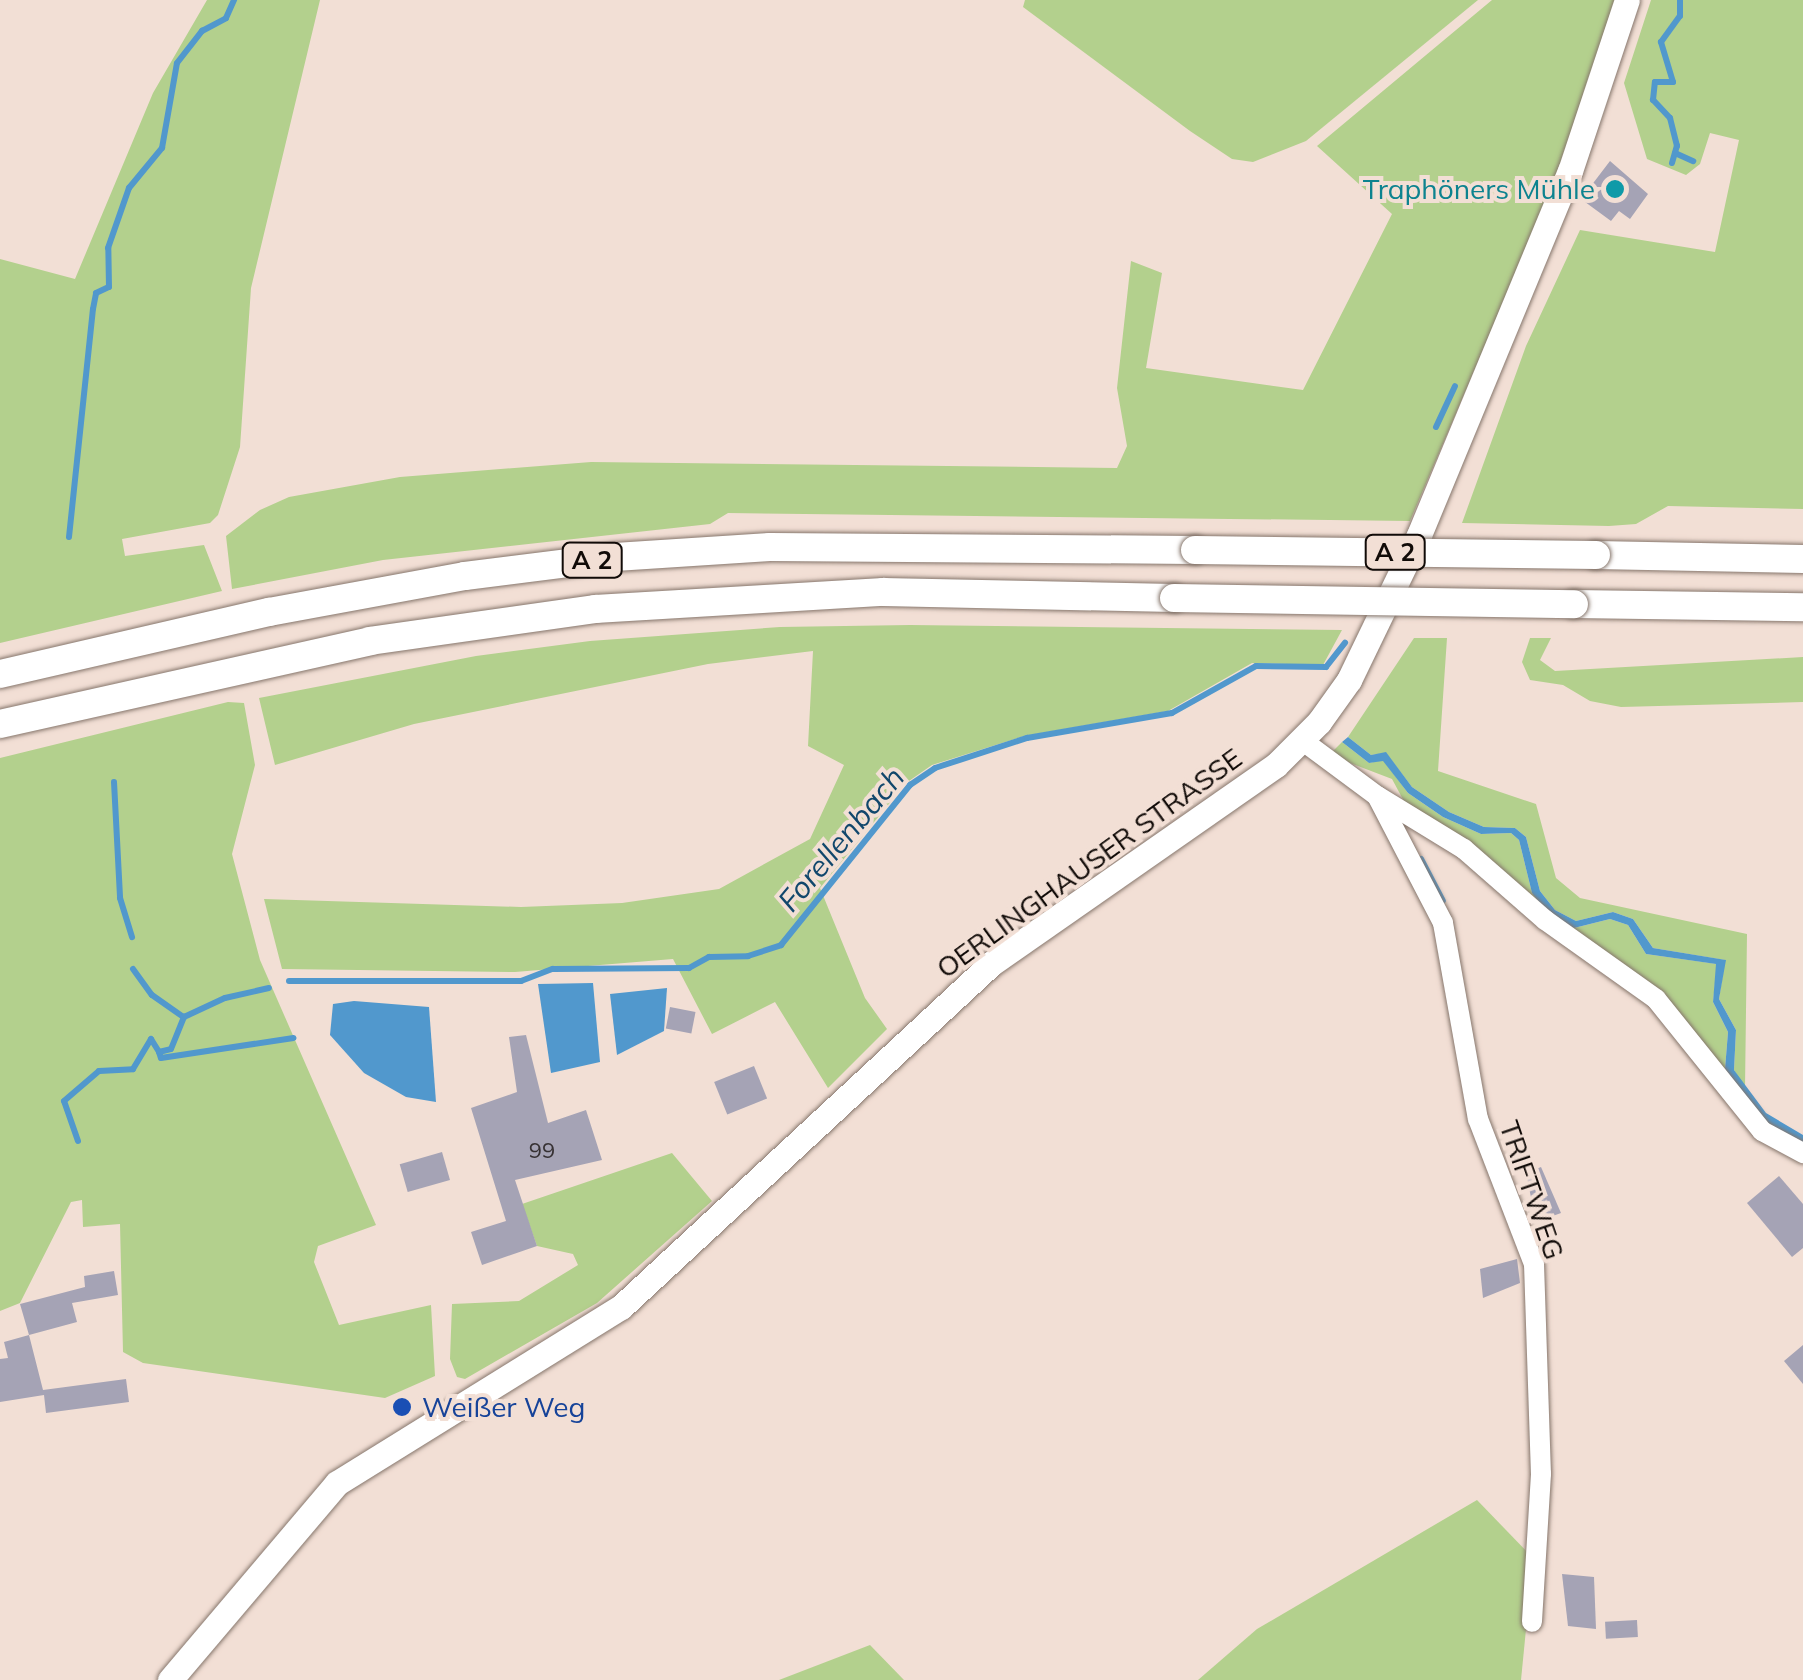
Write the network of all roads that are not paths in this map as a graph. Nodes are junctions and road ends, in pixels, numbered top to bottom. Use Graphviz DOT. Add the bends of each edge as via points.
graph roads {
  1 [pos="1628,0"];
  2 [pos="1803,559"];
  3 [pos="1803,607"];
  4 [pos="0,674"];
  5 [pos="0,724"];
  6 [pos="1303,741"];
  7 [pos="1377,796"];
  8 [pos="1803,1153"];
  9 [pos="1532,1622"];
  10 [pos="170,1680"];
  1 -- 6 [label="main road, OERLINGHAUSER STRASSE" via="1570,172 1400,580 1349,680"];
  2 -- 4 [label="highway, A 2, bridge" via="810,546 615,557 308,605"];
  3 -- 5 [label="highway, A 2, bridge" via="883,592 595,608 370,642"];
  6 -- 7 [label="street, TRIFTWEG"];
  6 -- 10 [label="main road, OERLINGHAUSER STRASSE" via="992,963 621,1307 338,1483"];
  7 -- 8 [label="street, TRIFTWEG" via="1464,849 1545,920 1656,998 1762,1131"];
  7 -- 9 [label="street, TRIFTWEG" via="1443,923 1478,1119 1534,1264 1541,1474"];
}
